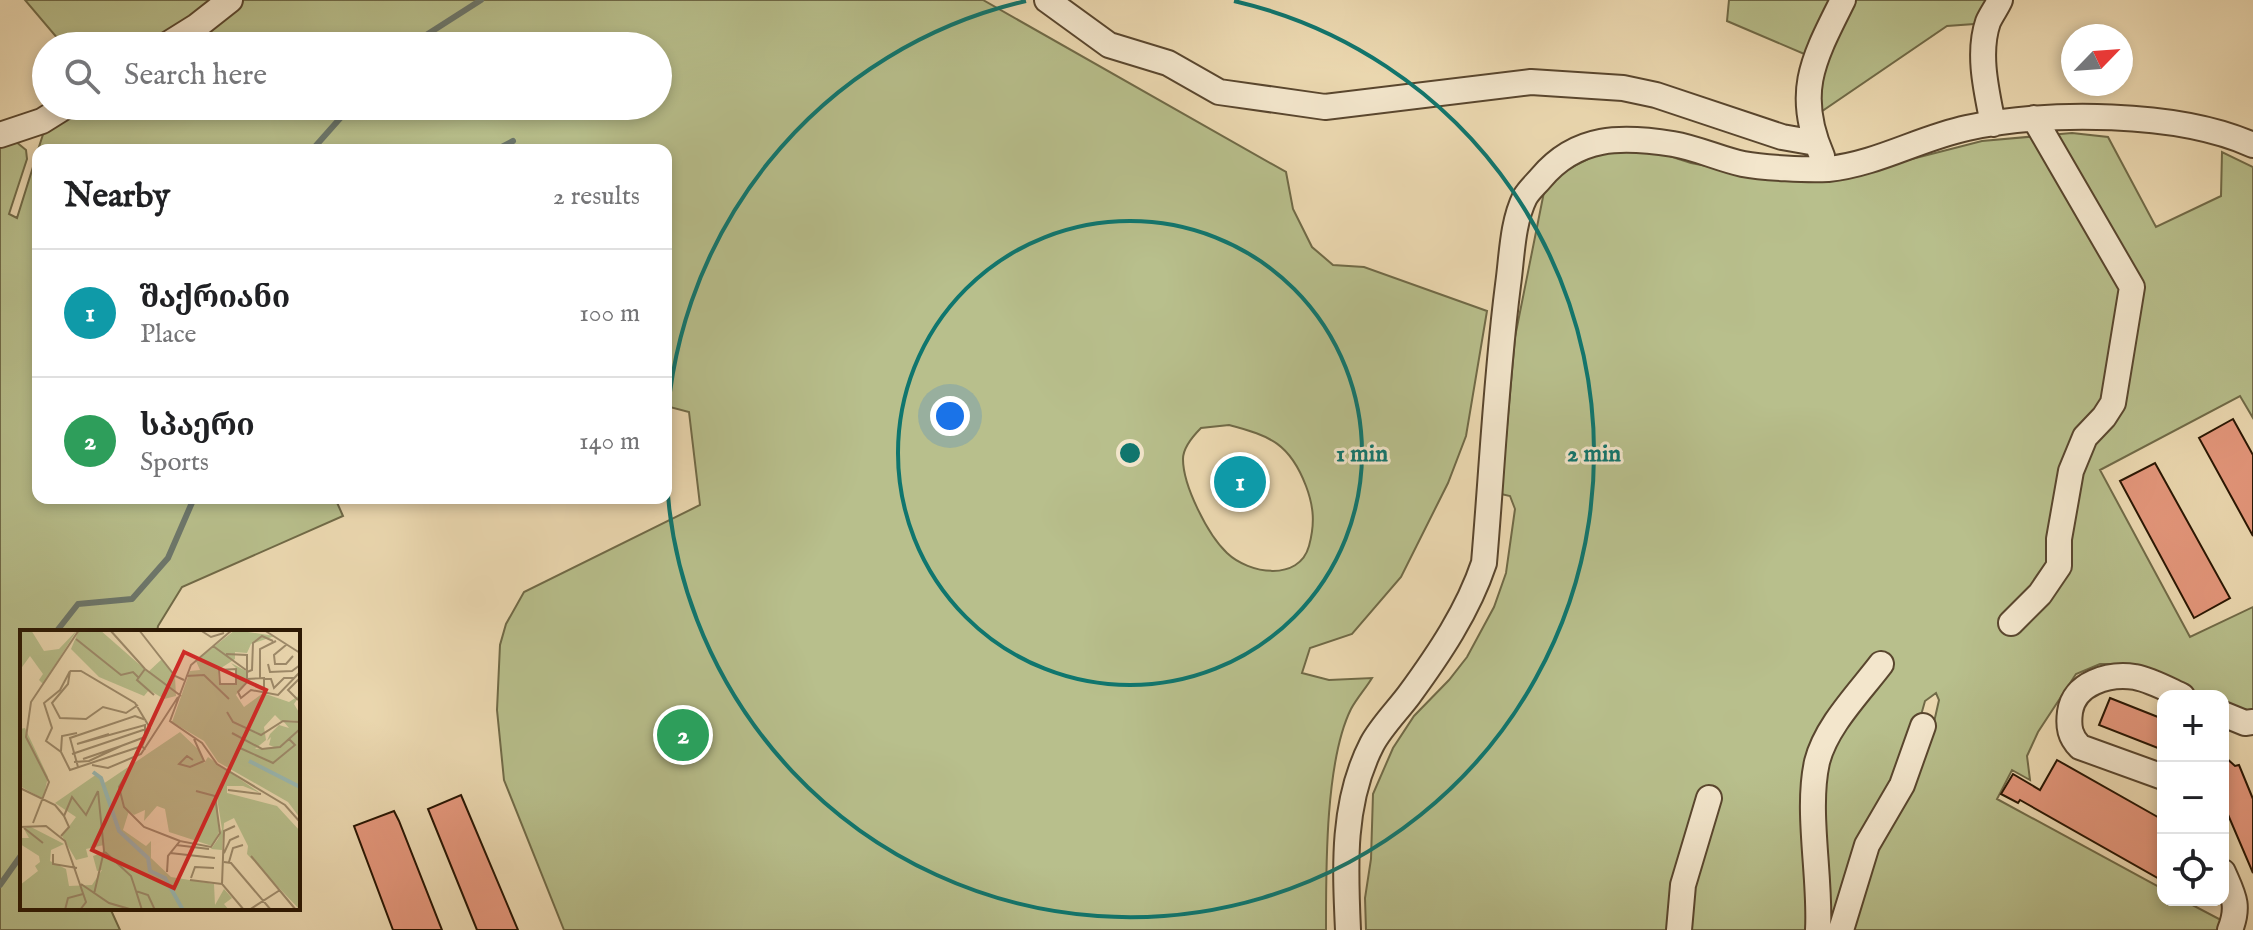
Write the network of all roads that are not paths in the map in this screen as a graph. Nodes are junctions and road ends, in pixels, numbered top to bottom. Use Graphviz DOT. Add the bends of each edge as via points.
graph roads {
  1 [pos="230,0"];
  2 [pos="1047,0"];
  3 [pos="1843,0"];
  4 [pos="2000,0"];
  5 [pos="187,32"];
  6 [pos="2034,118"];
  7 [pos="44,120"];
  8 [pos="1993,124"];
  9 [pos="0,135"];
  10 [pos="1816,143"];
  11 [pos="2253,145"];
  12 [pos="1828,169"];
  13 [pos="2011,623"];
  14 [pos="1881,664"];
  15 [pos="2169,690"];
  16 [pos="2229,716"];
  17 [pos="2253,722"];
  18 [pos="1923,726"];
  19 [pos="2157,775"];
  20 [pos="1709,798"];
  21 [pos="2229,887"];
  22 [pos="2239,922"];
  23 [pos="1348,930"];
  24 [pos="1679,930"];
  25 [pos="1818,930"];
  26 [pos="1841,930"];
  1 -- 5 [label="street"];
  2 -- 10 [label="street" via="1109,45 1168,63 1219,92 1325,107 1531,82 1623,88"];
  3 -- 10 [label="street" via="1808,78"];
  4 -- 8 [label="street" via="1988,23 1985,46"];
  6 -- 8 [label="street"];
  6 -- 11 [label="street" via="2161,120"];
  6 -- 13 [label="street" via="2132,287 2113,403 2085,437 2071,471 2059,566"];
  7 -- 9 [label="street"];
  8 -- 12 [label="street"];
  10 -- 12 [label="street"];
  12 -- 23 [label="street" via="1746,164 1675,144 1622,140 1569,151 1526,196 1514,234 1500,352 1484,563 1476,589 1439,654 1373,742 1361,771 1346,838"];
  14 -- 25 [label="street" via="1831,732 1817,762"];
  15 -- 19 [label="street" via="2135,677 2116,677 2085,686 2071,705 2070,730 2080,747"];
  16 -- 17 [label="street"];
  18 -- 26 [label="street" via="1902,785 1867,845"];
  20 -- 24 [label="street" via="1683,885"];
  21 -- 22 [label="street"];
}
